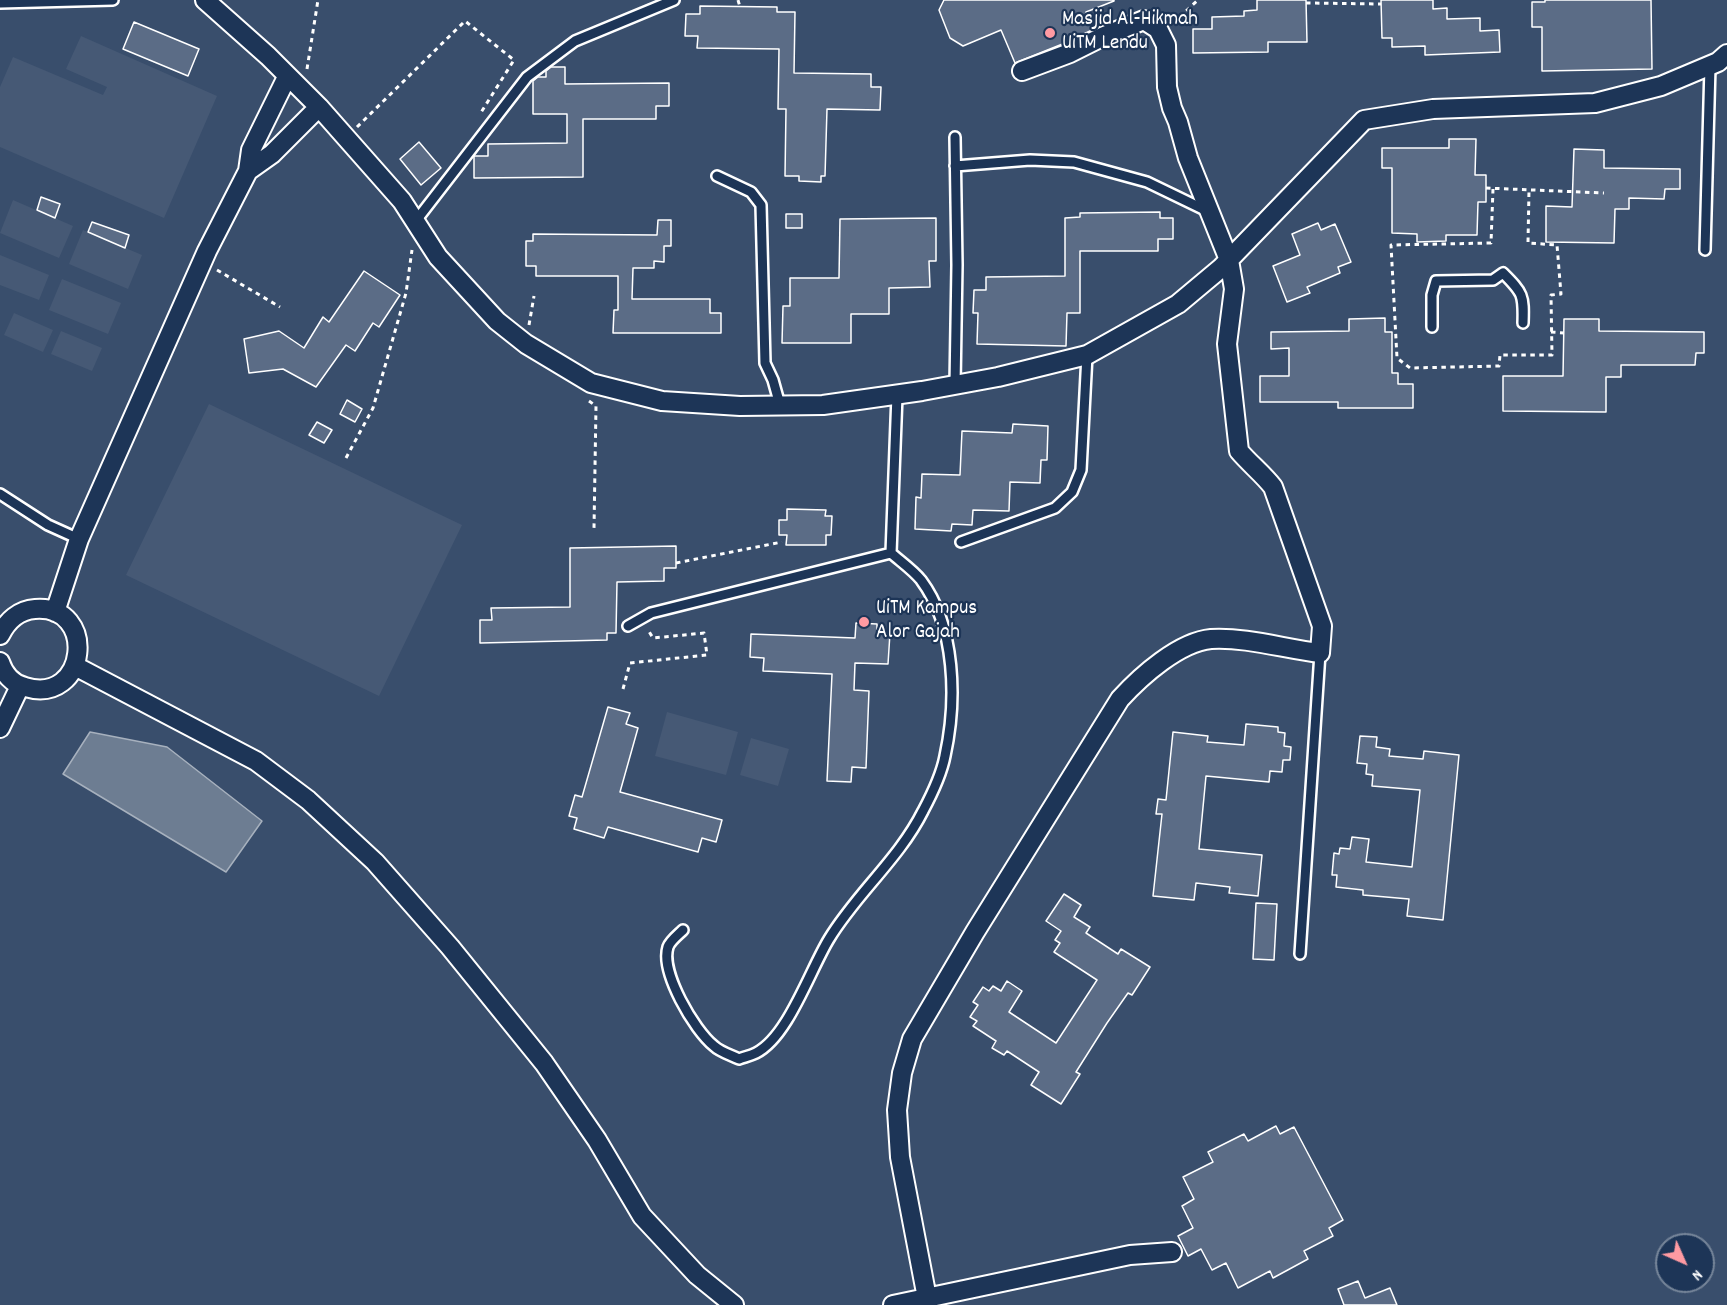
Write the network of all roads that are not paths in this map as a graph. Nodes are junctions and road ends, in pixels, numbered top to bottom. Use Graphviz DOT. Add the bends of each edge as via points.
graph roads {
  1 [pos="113,0"];
  2 [pos="205,0"];
  3 [pos="674,0"];
  4 [pos="0,3"];
  5 [pos="1727,54"];
  6 [pos="1710,66"];
  7 [pos="1022,71"];
  8 [pos="288,77"];
  9 [pos="312,101"];
  10 [pos="955,137"];
  11 [pos="956,166"];
  12 [pos="248,171"];
  13 [pos="717,176"];
  14 [pos="1210,212"];
  15 [pos="415,222"];
  16 [pos="1705,250"];
  17 [pos="1229,260"];
  18 [pos="1522,323"];
  19 [pos="1432,327"];
  20 [pos="1087,355"];
  21 [pos="955,385"];
  22 [pos="897,395"];
  23 [pos="780,405"];
  24 [pos="0,495"];
  25 [pos="80,539"];
  26 [pos="961,542"];
  27 [pos="891,553"];
  28 [pos="0,612"];
  29 [pos="55,612"];
  30 [pos="20,613"];
  31 [pos="628,626"];
  32 [pos="0,635"];
  33 [pos="1320,653"];
  34 [pos="0,662"];
  35 [pos="75,666"];
  36 [pos="20,686"];
  37 [pos="0,728"];
  38 [pos="683,930"];
  39 [pos="1300,954"];
  40 [pos="1172,1252"];
  41 [pos="927,1298"];
  42 [pos="734,1305"];
  43 [pos="893,1305"];
  1 -- 4 [label="lane"];
  2 -- 8 [label="street"];
  3 -- 15 [label="lane" via="576,41 527,77"];
  5 -- 6 [label="street"];
  6 -- 16 [label="lane"];
  6 -- 17 [label="street" via="1660,86 1596,103 1433,109 1364,120"];
  7 -- 14 [label="street" via="1144,20 1158,29 1166,45 1172,108"];
  8 -- 9 [label="street"];
  8 -- 12 [label="street" via="251,150"];
  9 -- 12 [label="street" via="272,154"];
  9 -- 15 [label="street" via="402,201"];
  10 -- 11 [label="lane"];
  11 -- 14 [label="lane" via="1030,160 1074,162 1147,182"];
  11 -- 21 [label="lane"];
  12 -- 25 [label="street" via="202,261"];
  13 -- 23 [label="lane" via="751,192 761,205 765,363"];
  14 -- 17 [label="street"];
  15 -- 23 [label="street" via="438,257 497,321 526,344 591,383 662,400"];
  17 -- 20 [label="street" via="1178,304"];
  17 -- 33 [label="street" via="1234,289 1227,344 1239,451 1273,487 1322,626"];
  18 -- 19 [label="lane" via="1523,299 1503,273 1492,280 1436,281"];
  20 -- 21 [label="street"];
  20 -- 26 [label="lane" via="1081,470 1072,492 1055,508"];
  21 -- 22 [label="street"];
  22 -- 23 [label="street" via="823,405"];
  22 -- 27 [label="lane"];
  24 -- 25 [label="lane" via="48,525"];
  25 -- 29 [label="street"];
  27 -- 31 [label="lane" via="651,612"];
  27 -- 38 [label="lane" via="921,579 940,613 951,660 952,702 945,758 923,812 829,939 773,1040 757,1053 738,1059 713,1046 676,993 665,963 668,945"];
  28 -- 30 [label="street"];
  29 -- 30 [label="street" via="43,608"];
  29 -- 35 [label="street" via="74,629 79,653"];
  30 -- 32 [label="street" via="5,625"];
  33 -- 39 [label="lane"];
  33 -- 41 [label="street" via="1209,639 1166,658 1138,679 1120,699 981,922 912,1040 902,1073 897,1110 900,1157"];
  34 -- 36 [label="street" via="9,678"];
  35 -- 36 [label="street" via="58,685 45,689"];
  35 -- 42 [label="street" via="256,761 308,800 375,862 544,1063 597,1140 642,1216 697,1275"];
  36 -- 37 [label="street"];
  40 -- 41 [label="street" via="1130,1255"];
  41 -- 43 [label="street"];
}
